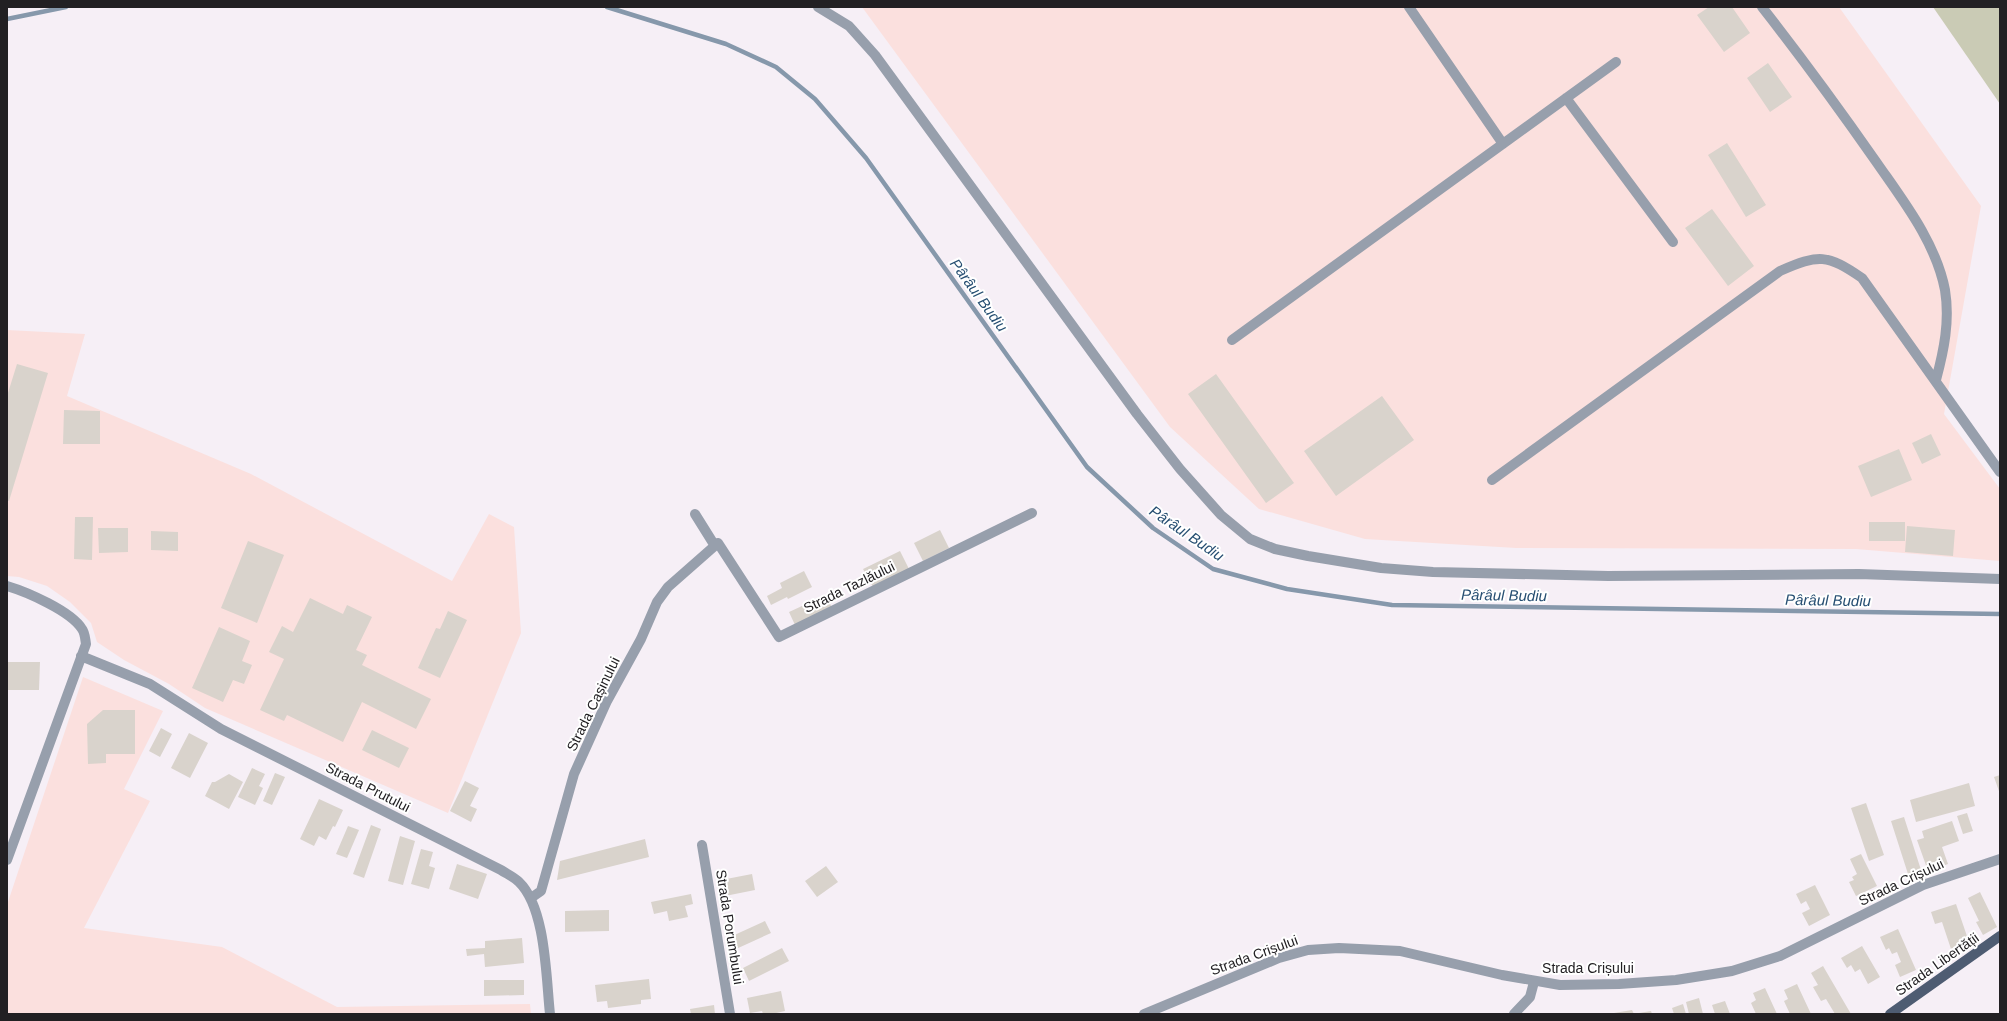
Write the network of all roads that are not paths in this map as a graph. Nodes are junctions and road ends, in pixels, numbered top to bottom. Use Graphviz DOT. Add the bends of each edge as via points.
graph roads {
  1 [pos="818,7"];
  2 [pos="1409,7"];
  3 [pos="1762,7"];
  4 [pos="1616,62"];
  5 [pos="1566,98"];
  6 [pos="1502,144"];
  7 [pos="1673,242"];
  8 [pos="1232,340"];
  9 [pos="1936,380"];
  10 [pos="2000,472"];
  11 [pos="1492,480"];
  12 [pos="1032,513"];
  13 [pos="696,514"];
  14 [pos="717,544"];
  15 [pos="2000,579"];
  16 [pos="7,586"];
  17 [pos="81,656"];
  18 [pos="702,845"];
  19 [pos="2000,859"];
  20 [pos="7,860"];
  21 [pos="531,898"];
  22 [pos="2000,936"];
  23 [pos="1534,982"];
  24 [pos="550,1014"];
  25 [pos="730,1014"];
  26 [pos="1144,1014"];
  27 [pos="1514,1014"];
  28 [pos="1890,1014"];
  1 -- 15 [label="street" via="849,26 875,55 1137,414 1180,469 1221,515 1250,539 1276,549 1308,556 1381,568 1433,572 1608,576 1859,574"];
  2 -- 6 [label="street"];
  3 -- 9 [label="street" via="1827,91 1926,238 1941,275 1947,309 1945,347"];
  4 -- 5 [label="street"];
  5 -- 6 [label="street"];
  5 -- 7 [label="street"];
  6 -- 8 [label="street"];
  9 -- 10 [label="street"];
  9 -- 11 [label="street" via="1862,278 1834,260 1806,260 1780,271"];
  12 -- 14 [label="street, Strada Tazlăului" via="779,636"];
  13 -- 14 [label="street"];
  14 -- 21 [label="street, Strada Cașinului" via="668,587 657,602 641,639 607,701 574,774 541,891"];
  16 -- 17 [label="street" via="33,595 77,622 83,630 86,644"];
  17 -- 20 [label="street"];
  17 -- 21 [label="street, Strada Prutului" via="150,684 220,729 501,870 519,882"];
  18 -- 25 [label="street, Strada Porumbului"];
  19 -- 23 [label="street, Strada Crișului" via="1923,884 1780,956 1732,971 1676,980 1619,984 1560,985"];
  21 -- 24 [label="street, Strada Prutului" via="543,937"];
  22 -- 28 [label="main road, Strada Libertății"];
  23 -- 26 [label="street, Strada Crișului" via="1400,951 1339,948 1308,950 1279,958"];
  23 -- 27 [label="street" via="1530,997"];
}
